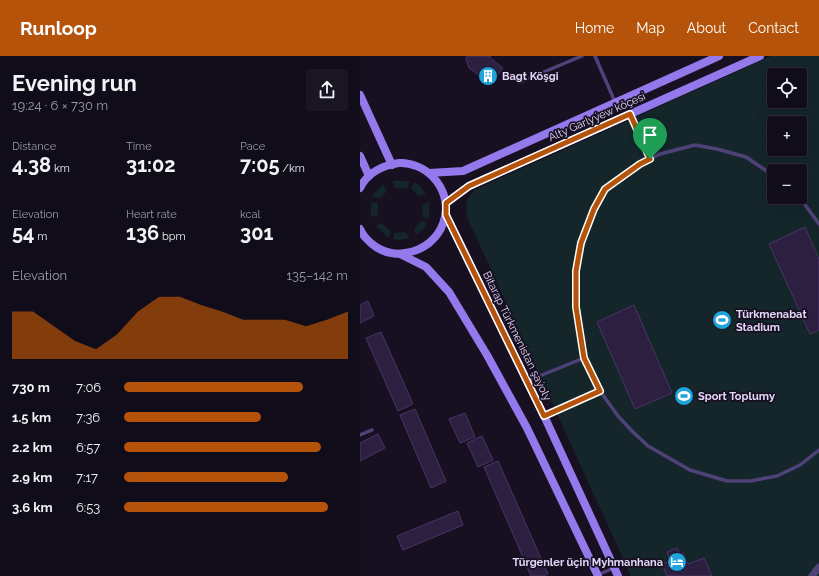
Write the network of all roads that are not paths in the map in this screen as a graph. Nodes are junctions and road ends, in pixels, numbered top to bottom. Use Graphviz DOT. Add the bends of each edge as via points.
graph roads {
  1 [pos="582,56"];
  2 [pos="595,56"];
  3 [pos="760,56"];
  4 [pos="715,57"];
  5 [pos="520,82"];
  6 [pos="360,95"];
  7 [pos="615,102"];
  8 [pos="630,114"];
  9 [pos="360,156"];
  10 [pos="650,159"];
  11 [pos="392,165"];
  12 [pos="767,171"];
  13 [pos="429,173"];
  14 [pos="369,176"];
  15 [pos="360,188"];
  16 [pos="446,203"];
  17 [pos="804,204"];
  18 [pos="446,215"];
  19 [pos="819,224"];
  20 [pos="360,228"];
  21 [pos="370,243"];
  22 [pos="360,244"];
  23 [pos="400,254"];
  24 [pos="584,358"];
  25 [pos="527,381"];
  26 [pos="600,391"];
  27 [pos="544,416"];
  28 [pos="372,430"];
  29 [pos="360,435"];
  30 [pos="819,450"];
  31 [pos="614,567"];
  32 [pos="819,567"];
  33 [pos="597,576"];
  34 [pos="618,576"];
  35 [pos="812,576"];
  1 -- 5 [label="lane"];
  2 -- 7 [label="lane"];
  3 -- 8 [label="main road, Alty Garlyýew köçesi"];
  4 -- 7 [label="main road, Alty Garlyýew köçesi"];
  6 -- 11 [label="main road"];
  7 -- 13 [label="main road, Alty Garlyýew köçesi" via="463,170"];
  8 -- 10 [label="lane"];
  8 -- 16 [label="main road, Alty Garlyýew köçesi" via="469,186"];
  9 -- 14 [label="main road"];
  10 -- 12 [label="lane" via="660,154 695,146 746,157"];
  10 -- 24 [label="lane" via="605,189 581,243 576,271 576,307"];
  11 -- 13 [label="main road" via="401,163 416,166"];
  11 -- 14 [label="main road"];
  13 -- 16 [label="main road" via="437,181"];
  14 -- 15 [label="main road"];
  16 -- 18 [label="main road"];
  17 -- 19 [label="lane"];
  18 -- 23 [label="main road" via="442,228 425,247"];
  18 -- 25 [label="main road, Bitarap Türkmenistan şaýoly"];
  20 -- 21 [label="main road"];
  21 -- 22 [label="main road"];
  21 -- 23 [label="main road" via="389,253"];
  23 -- 33 [label="main road" via="426,267 449,292 527,428"];
  24 -- 25 [label="lane"];
  24 -- 26 [label="lane"];
  25 -- 27 [label="main road, Bitarap Türkmenistan şaýoly"];
  26 -- 27 [label="lane"];
  26 -- 30 [label="lane" via="618,416 648,446 690,470 727,481 750,481 777,476 800,466"];
  27 -- 31 [label="main road, Bitarap Türkmenistan şaýoly"];
  28 -- 29 [label="lane"];
  31 -- 33 [label="lane"];
  31 -- 34 [label="main road, Bitarap Türkmenistan şaýoly"];
  32 -- 35 [label="street"];
}
